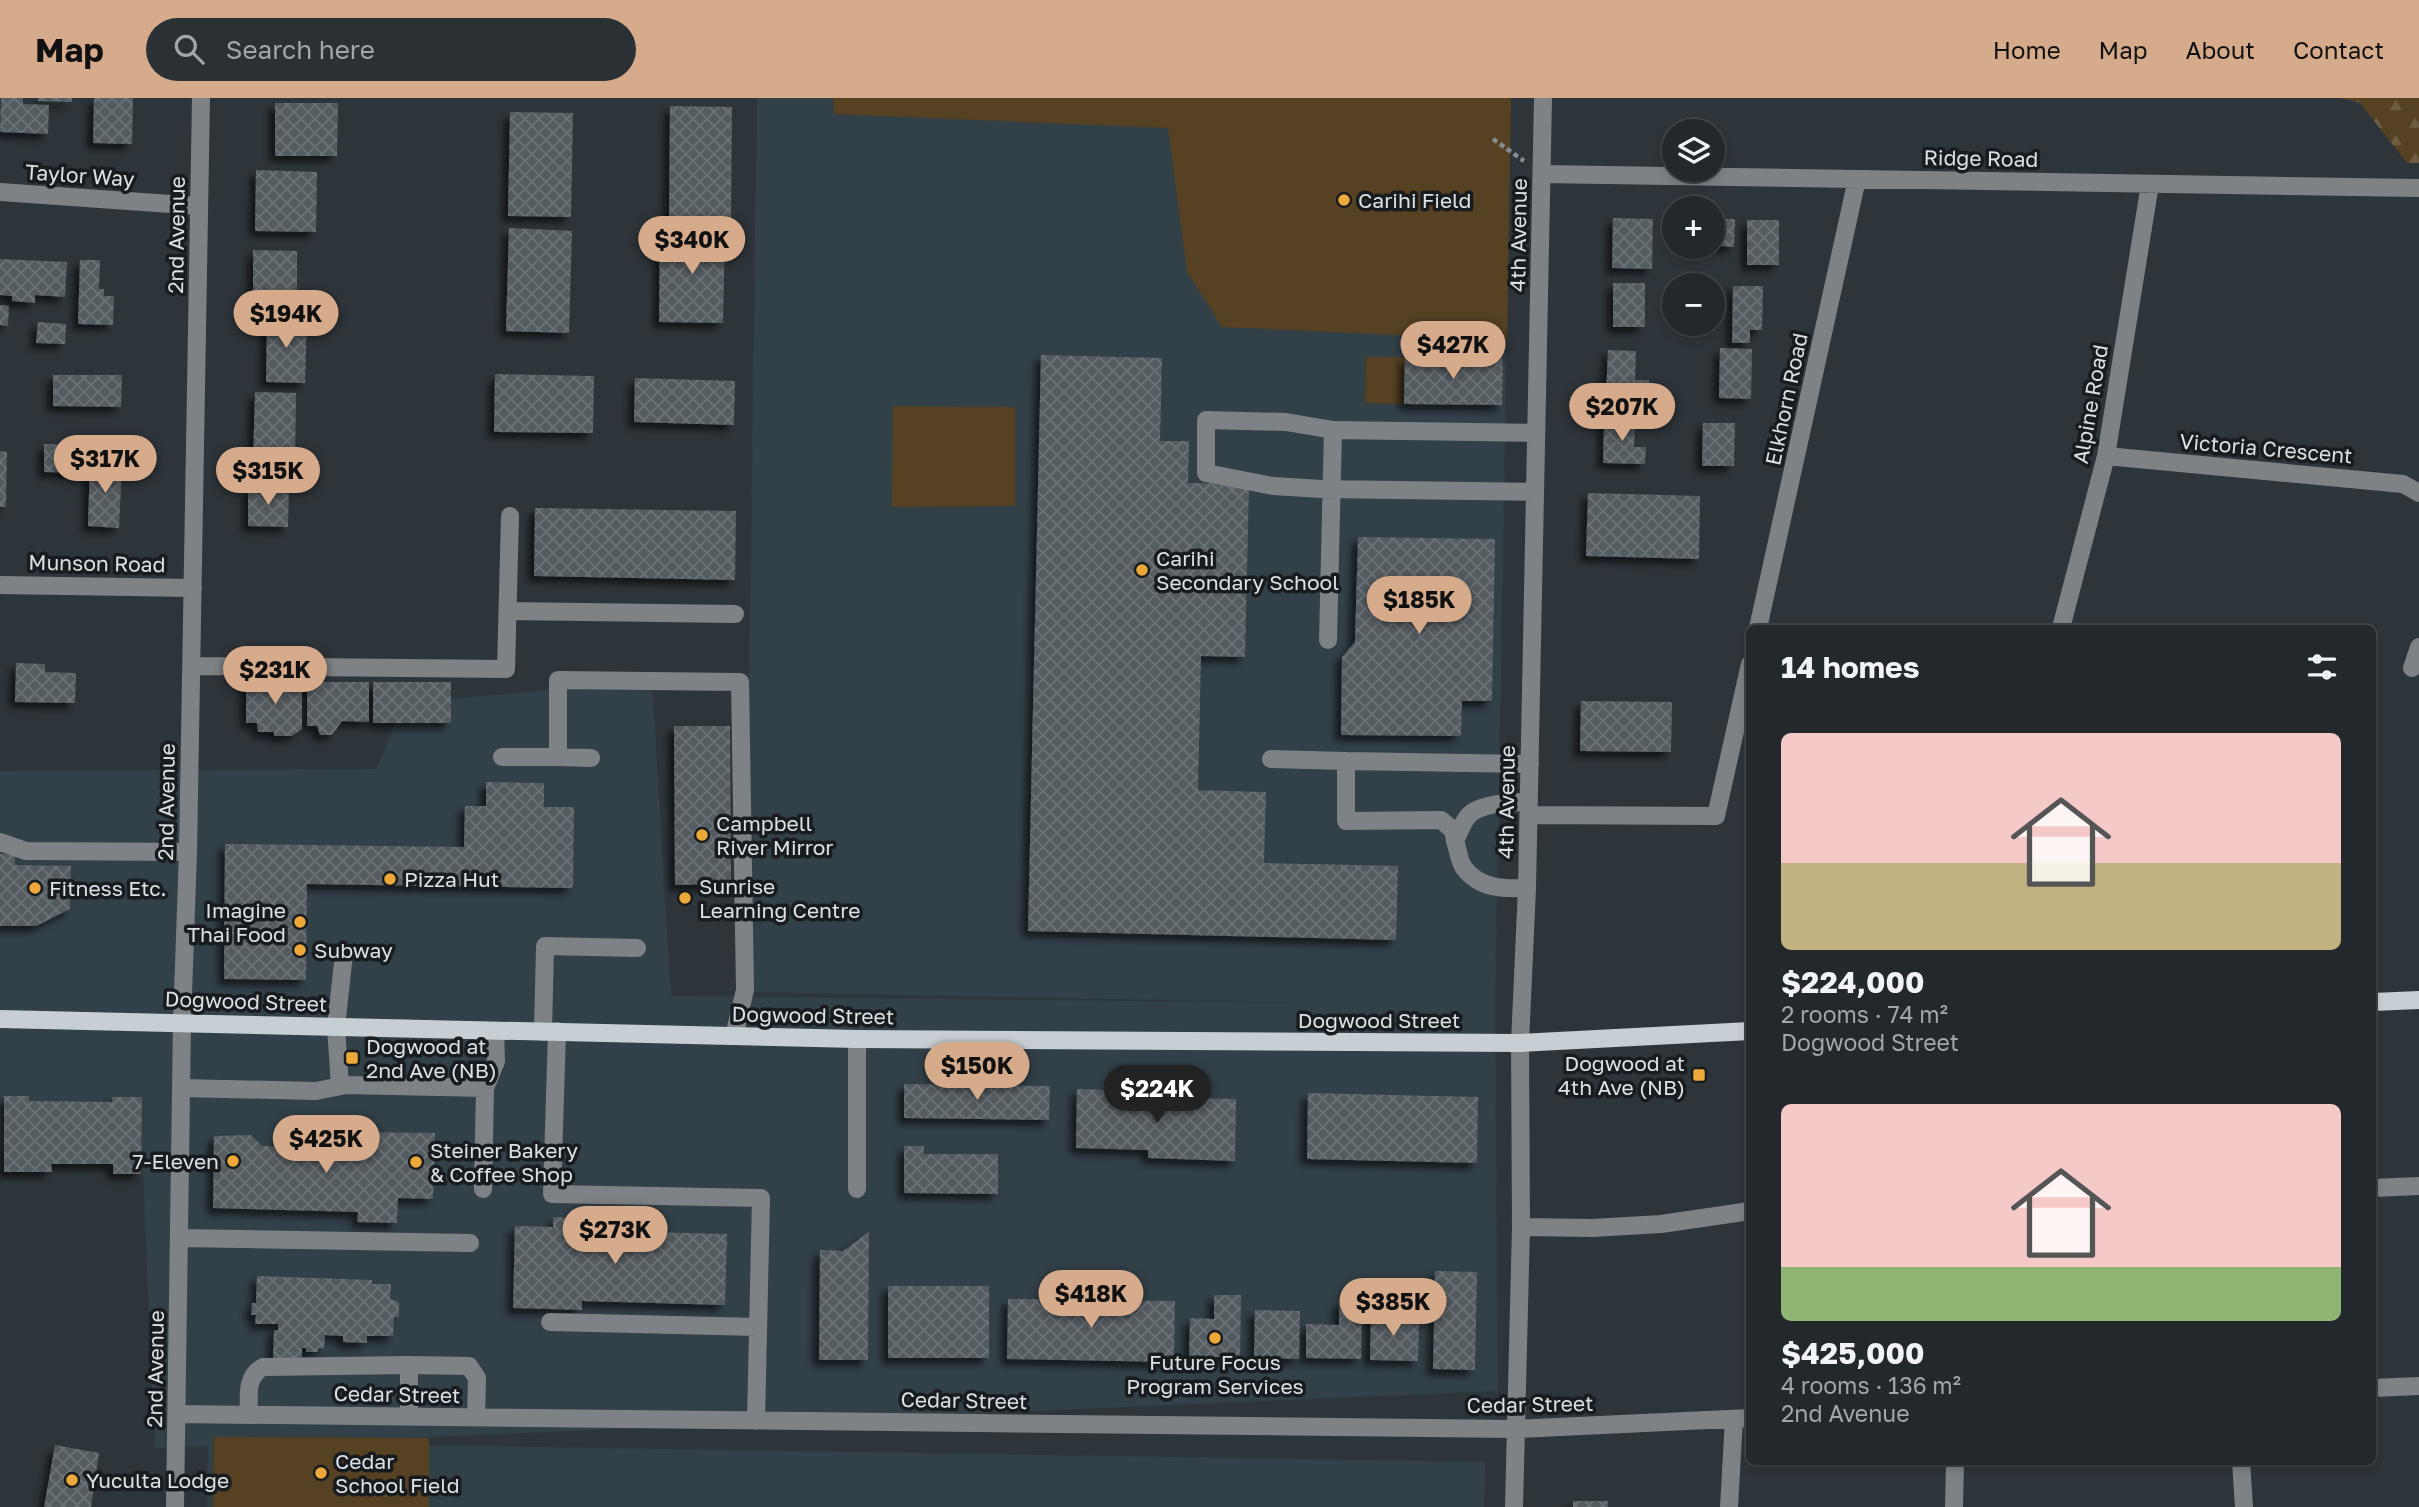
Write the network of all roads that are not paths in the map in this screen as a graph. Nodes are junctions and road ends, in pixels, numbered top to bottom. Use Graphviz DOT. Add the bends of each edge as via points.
graph roads {
  1 [pos="201,98"];
  2 [pos="1543,98"];
  3 [pos="1542,174"];
  4 [pos="1857,179"];
  5 [pos="2150,184"];
  6 [pos="2419,188"];
  7 [pos="0,192"];
  8 [pos="199,206"];
  9 [pos="1333,430"];
  10 [pos="1536,433"];
  11 [pos="2106,456"];
  12 [pos="1331,489"];
  13 [pos="1535,492"];
  14 [pos="2419,493"];
  15 [pos="510,516"];
  16 [pos="0,585"];
  17 [pos="193,588"];
  18 [pos="508,611"];
  19 [pos="735,614"];
  20 [pos="1759,625"];
  21 [pos="2062,625"];
  22 [pos="1328,640"];
  23 [pos="2419,647"];
  24 [pos="191,666"];
  25 [pos="2412,668"];
  26 [pos="1746,682"];
  27 [pos="502,757"];
  28 [pos="558,758"];
  29 [pos="591,758"];
  30 [pos="1271,760"];
  31 [pos="1346,761"];
  32 [pos="1530,764"];
  33 [pos="1529,808"];
  34 [pos="1455,841"];
  35 [pos="0,842"];
  36 [pos="188,852"];
  37 [pos="1527,888"];
  38 [pos="637,948"];
  39 [pos="342,963"];
  40 [pos="2419,1000"];
  41 [pos="2376,1002"];
  42 [pos="0,1019"];
  43 [pos="182,1022"];
  44 [pos="336,1027"];
  45 [pos="495,1031"];
  46 [pos="550,1031"];
  47 [pos="1746,1031"];
  48 [pos="734,1036"];
  49 [pos="857,1039"];
  50 [pos="1520,1043"];
  51 [pos="340,1086"];
  52 [pos="181,1088"];
  53 [pos="485,1088"];
  54 [pos="2419,1186"];
  55 [pos="2376,1188"];
  56 [pos="483,1189"];
  57 [pos="857,1189"];
  58 [pos="1746,1212"];
  59 [pos="1521,1227"];
  60 [pos="180,1238"];
  61 [pos="470,1243"];
  62 [pos="550,1322"];
  63 [pos="758,1327"];
  64 [pos="410,1366"];
  65 [pos="2419,1386"];
  66 [pos="2376,1388"];
  67 [pos="177,1414"];
  68 [pos="249,1415"];
  69 [pos="408,1417"];
  70 [pos="477,1418"];
  71 [pos="1742,1418"];
  72 [pos="756,1421"];
  73 [pos="1516,1429"];
  74 [pos="1955,1465"];
  75 [pos="2241,1465"];
  76 [pos="175,1507"];
  77 [pos="1514,1507"];
  78 [pos="1729,1507"];
  79 [pos="1954,1507"];
  80 [pos="2244,1507"];
  1 -- 8 [label="street, 2nd Avenue"];
  2 -- 3 [label="street, 4th Avenue"];
  3 -- 4 [label="street, Ridge Road"];
  3 -- 10 [label="street, 4th Avenue"];
  4 -- 5 [label="street, Ridge Road"];
  4 -- 20 [label="street, Elkhorn Road"];
  5 -- 6 [label="street, Ridge Road"];
  5 -- 11 [label="street, Alpine Road"];
  7 -- 8 [label="street, Taylor Way"];
  8 -- 17 [label="street, 2nd Avenue"];
  9 -- 10 [label="street"];
  9 -- 12 [label="street"];
  9 -- 12 [label="street" via="1286,422 1206,420 1206,473 1273,486"];
  10 -- 13 [label="street, 4th Avenue"];
  11 -- 14 [label="street, Victoria Crescent" via="2403,484"];
  11 -- 21 [label="street, Alpine Road"];
  12 -- 13 [label="street"];
  12 -- 22 [label="street"];
  13 -- 32 [label="street, 4th Avenue"];
  15 -- 18 [label="street"];
  16 -- 17 [label="street, Munson Road"];
  17 -- 24 [label="street, 2nd Avenue"];
  18 -- 19 [label="street"];
  18 -- 24 [label="street" via="506,668"];
  23 -- 25 [label="street"];
  24 -- 36 [label="street, 2nd Avenue"];
  26 -- 33 [label="street" via="1716,816"];
  27 -- 28 [label="street"];
  28 -- 29 [label="street"];
  28 -- 48 [label="street" via="558,680 740,682 745,990"];
  30 -- 31 [label="street"];
  31 -- 32 [label="street"];
  31 -- 34 [label="street" via="1346,821 1441,820 1453,830"];
  32 -- 33 [label="street, 4th Avenue"];
  33 -- 34 [label="street" via="1509,802 1469,815"];
  33 -- 37 [label="street, 4th Avenue"];
  34 -- 37 [label="street" via="1462,867 1480,882 1502,889"];
  35 -- 36 [label="street" via="26,851"];
  36 -- 43 [label="street, 2nd Avenue"];
  37 -- 50 [label="street, 4th Avenue"];
  38 -- 46 [label="street" via="545,946"];
  39 -- 44 [label="street"];
  40 -- 41 [label="main road"];
  42 -- 43 [label="main road, Dogwood Street"];
  43 -- 44 [label="main road, Dogwood Street"];
  43 -- 52 [label="street, 2nd Avenue"];
  44 -- 45 [label="main road, Dogwood Street"];
  44 -- 51 [label="street"];
  45 -- 46 [label="main road, Dogwood Street"];
  45 -- 53 [label="street" via="496,1061"];
  46 -- 48 [label="main road, Dogwood Street"];
  46 -- 63 [label="street" via="552,1194 761,1198"];
  47 -- 50 [label="main road, Dogwood Street"];
  48 -- 49 [label="main road, Dogwood Street"];
  49 -- 50 [label="main road, Dogwood Street"];
  49 -- 57 [label="street"];
  50 -- 59 [label="street, 4th Avenue"];
  51 -- 52 [label="street" via="316,1091"];
  51 -- 53 [label="street"];
  52 -- 60 [label="street, 2nd Avenue"];
  53 -- 56 [label="street"];
  54 -- 55 [label="street"];
  58 -- 59 [label="street" via="1661,1224"];
  59 -- 73 [label="street, 4th Avenue"];
  60 -- 61 [label="street"];
  60 -- 67 [label="street, 2nd Avenue"];
  62 -- 63 [label="street"];
  63 -- 72 [label="street"];
  64 -- 68 [label="street" via="263,1367 249,1383"];
  64 -- 69 [label="street"];
  64 -- 70 [label="street" via="469,1366 477,1378"];
  65 -- 66 [label="street"];
  67 -- 68 [label="street, Cedar Street"];
  67 -- 76 [label="street, 2nd Avenue"];
  68 -- 69 [label="street, Cedar Street"];
  69 -- 70 [label="street, Cedar Street"];
  70 -- 72 [label="street, Cedar Street"];
  71 -- 73 [label="street, Cedar Street"];
  71 -- 78 [label="street"];
  72 -- 73 [label="street, Cedar Street"];
  73 -- 77 [label="street, 4th Avenue"];
  74 -- 79 [label="street"];
  75 -- 80 [label="street"];
}
